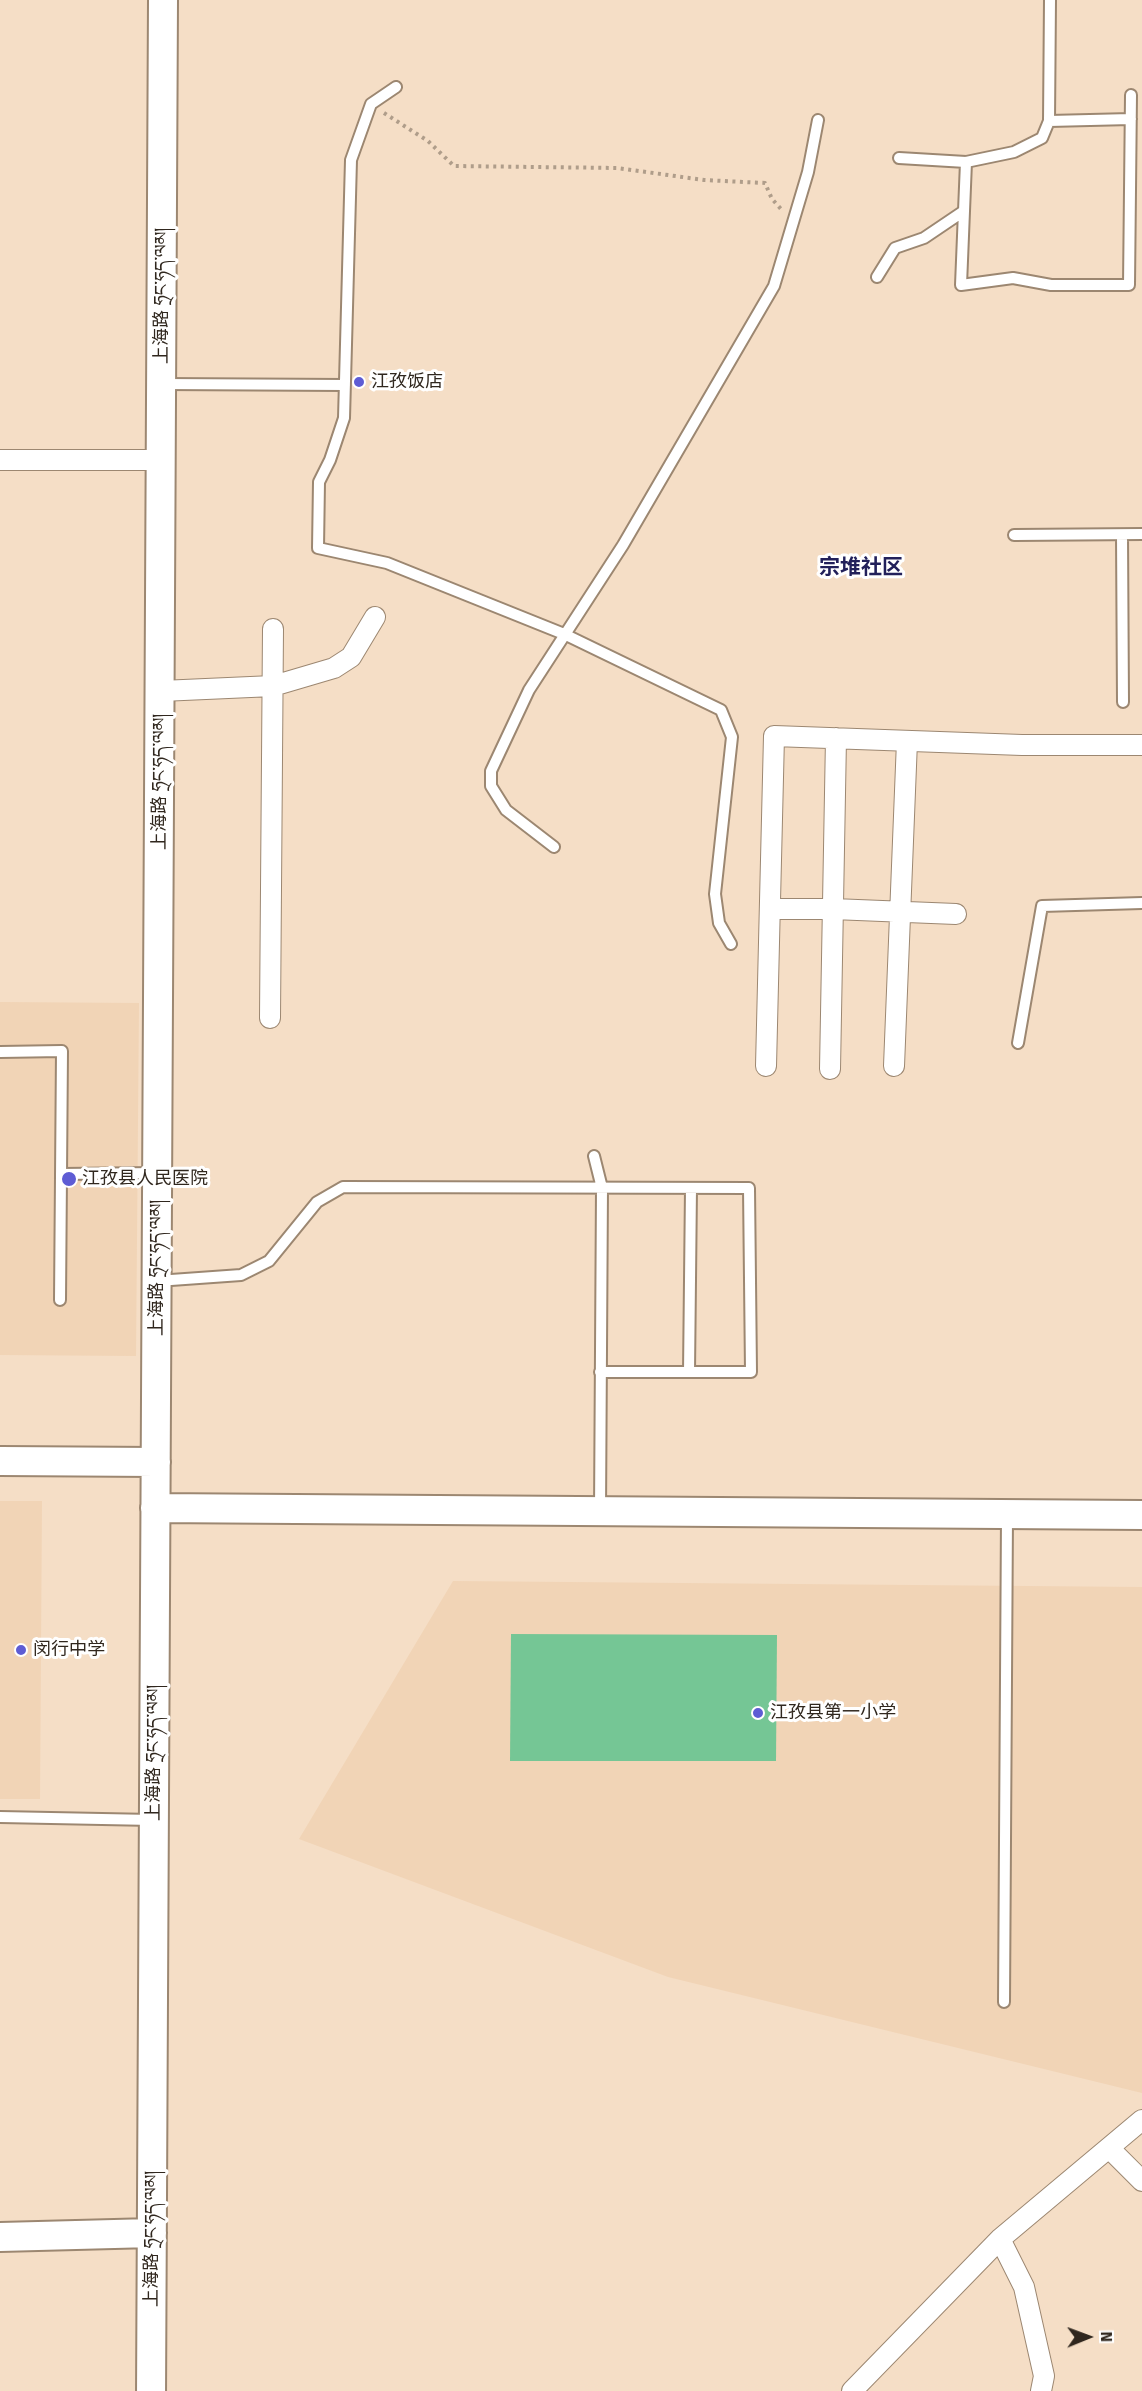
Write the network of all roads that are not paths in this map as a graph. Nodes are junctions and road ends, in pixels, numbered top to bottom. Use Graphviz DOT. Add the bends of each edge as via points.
graph roads {
  1 [pos="163,0"];
  2 [pos="1050,0"];
  3 [pos="396,87"];
  4 [pos="1131,95"];
  5 [pos="1131,119"];
  6 [pos="818,120"];
  7 [pos="1049,122"];
  8 [pos="899,158"];
  9 [pos="966,162"];
  10 [pos="964,211"];
  11 [pos="878,277"];
  12 [pos="162,384"];
  13 [pos="345,385"];
  14 [pos="0,460"];
  15 [pos="162,460"];
  16 [pos="1122,534"];
  17 [pos="1142,534"];
  18 [pos="1014,536"];
  19 [pos="375,617"];
  20 [pos="273,629"];
  21 [pos="564,634"];
  22 [pos="273,686"];
  23 [pos="161,691"];
  24 [pos="1123,702"];
  25 [pos="836,738"];
  26 [pos="906,741"];
  27 [pos="1142,745"];
  28 [pos="554,847"];
  29 [pos="1142,903"];
  30 [pos="770,909"];
  31 [pos="833,909"];
  32 [pos="900,911"];
  33 [pos="956,914"];
  34 [pos="731,944"];
  35 [pos="270,1018"];
  36 [pos="1018,1043"];
  37 [pos="0,1052"];
  38 [pos="766,1066"];
  39 [pos="894,1066"];
  40 [pos="830,1068"];
  41 [pos="594,1156"];
  42 [pos="158,1173"];
  43 [pos="61,1174"];
  44 [pos="602,1188"];
  45 [pos="691,1188"];
  46 [pos="157,1281"];
  47 [pos="60,1300"];
  48 [pos="600,1372"];
  49 [pos="689,1372"];
  50 [pos="0,1461"];
  51 [pos="156,1462"];
  52 [pos="155,1508"];
  53 [pos="600,1511"];
  54 [pos="1006,1514"];
  55 [pos="1142,1515"];
  56 [pos="0,1816"];
  57 [pos="154,1820"];
  58 [pos="1004,2002"];
  59 [pos="1142,2120"];
  60 [pos="1109,2148"];
  61 [pos="1142,2181"];
  62 [pos="152,2233"];
  63 [pos="1000,2239"];
  64 [pos="3,2242"];
  65 [pos="151,2391"];
  66 [pos="852,2391"];
  67 [pos="1041,2391"];
  1 -- 12 [label="main road, 上海路 ཧྲང་ཧད་ལམ།"];
  2 -- 7 [label="lane"];
  3 -- 13 [label="lane" via="371,104 351,160"];
  4 -- 5 [label="lane"];
  5 -- 7 [label="lane"];
  5 -- 10 [label="lane" via="1129,285 1051,285 1012,278 961,285"];
  6 -- 21 [label="lane" via="808,172 774,286 623,545"];
  7 -- 9 [label="lane" via="1042,138 1014,152"];
  8 -- 9 [label="lane"];
  9 -- 10 [label="lane"];
  10 -- 11 [label="lane" via="924,238 895,248"];
  12 -- 13 [label="lane"];
  12 -- 15 [label="main road, 上海路 ཧྲང་ཧད་ལམ།"];
  13 -- 21 [label="lane" via="344,418 319,482 318,548 387,563"];
  14 -- 15 [label="street"];
  15 -- 23 [label="main road, 上海路 ཧྲང་ཧད་ལམ།"];
  16 -- 17 [label="lane"];
  16 -- 18 [label="lane"];
  16 -- 24 [label="lane"];
  19 -- 22 [label="street" via="351,657 334,668"];
  20 -- 22 [label="street"];
  21 -- 28 [label="lane" via="529,690 491,771 491,786 506,810"];
  21 -- 34 [label="lane" via="721,710 732,737 715,894 719,923"];
  22 -- 23 [label="street"];
  22 -- 35 [label="street"];
  23 -- 42 [label="main road, 上海路 ཧྲང་ཧད་ལམ།"];
  25 -- 26 [label="street"];
  25 -- 30 [label="street" via="774,736"];
  25 -- 31 [label="street"];
  26 -- 27 [label="street" via="1022,746"];
  26 -- 32 [label="street"];
  29 -- 36 [label="lane" via="1042,906"];
  30 -- 31 [label="street"];
  30 -- 38 [label="street"];
  31 -- 32 [label="street"];
  31 -- 40 [label="street"];
  32 -- 33 [label="street"];
  32 -- 39 [label="street"];
  37 -- 43 [label="lane" via="62,1051"];
  41 -- 44 [label="lane"];
  42 -- 43 [label="lane"];
  42 -- 46 [label="main road, 上海路 ཧྲང་ཧད་ལམ།"];
  43 -- 47 [label="lane"];
  44 -- 45 [label="lane"];
  44 -- 46 [label="lane" via="343,1187 317,1202 269,1261 250,1271 241,1275"];
  44 -- 48 [label="lane"];
  45 -- 49 [label="lane"];
  45 -- 49 [label="lane" via="749,1188 751,1372"];
  46 -- 51 [label="main road, 上海路 ཧྲང་ཧད་ལམ།"];
  48 -- 49 [label="lane"];
  48 -- 53 [label="lane"];
  50 -- 51 [label="main road"];
  51 -- 52 [label="main road, 上海路 ཧྲང་ཧད་ལམ།"];
  52 -- 53 [label="main road"];
  52 -- 57 [label="main road, 上海路 ཧྲང་ཧད་ལམ།"];
  53 -- 54 [label="main road"];
  54 -- 55 [label="main road"];
  54 -- 58 [label="lane"];
  56 -- 57 [label="lane"];
  57 -- 62 [label="main road, 上海路 ཧྲང་ཧད་ལམ།"];
  59 -- 60 [label="street"];
  60 -- 61 [label="street"];
  60 -- 63 [label="street"];
  62 -- 64 [label="main road"];
  62 -- 65 [label="main road, 上海路 ཧྲང་ཧད་ལམ།"];
  63 -- 66 [label="street"];
  63 -- 67 [label="street" via="1024,2287 1044,2376"];
}
